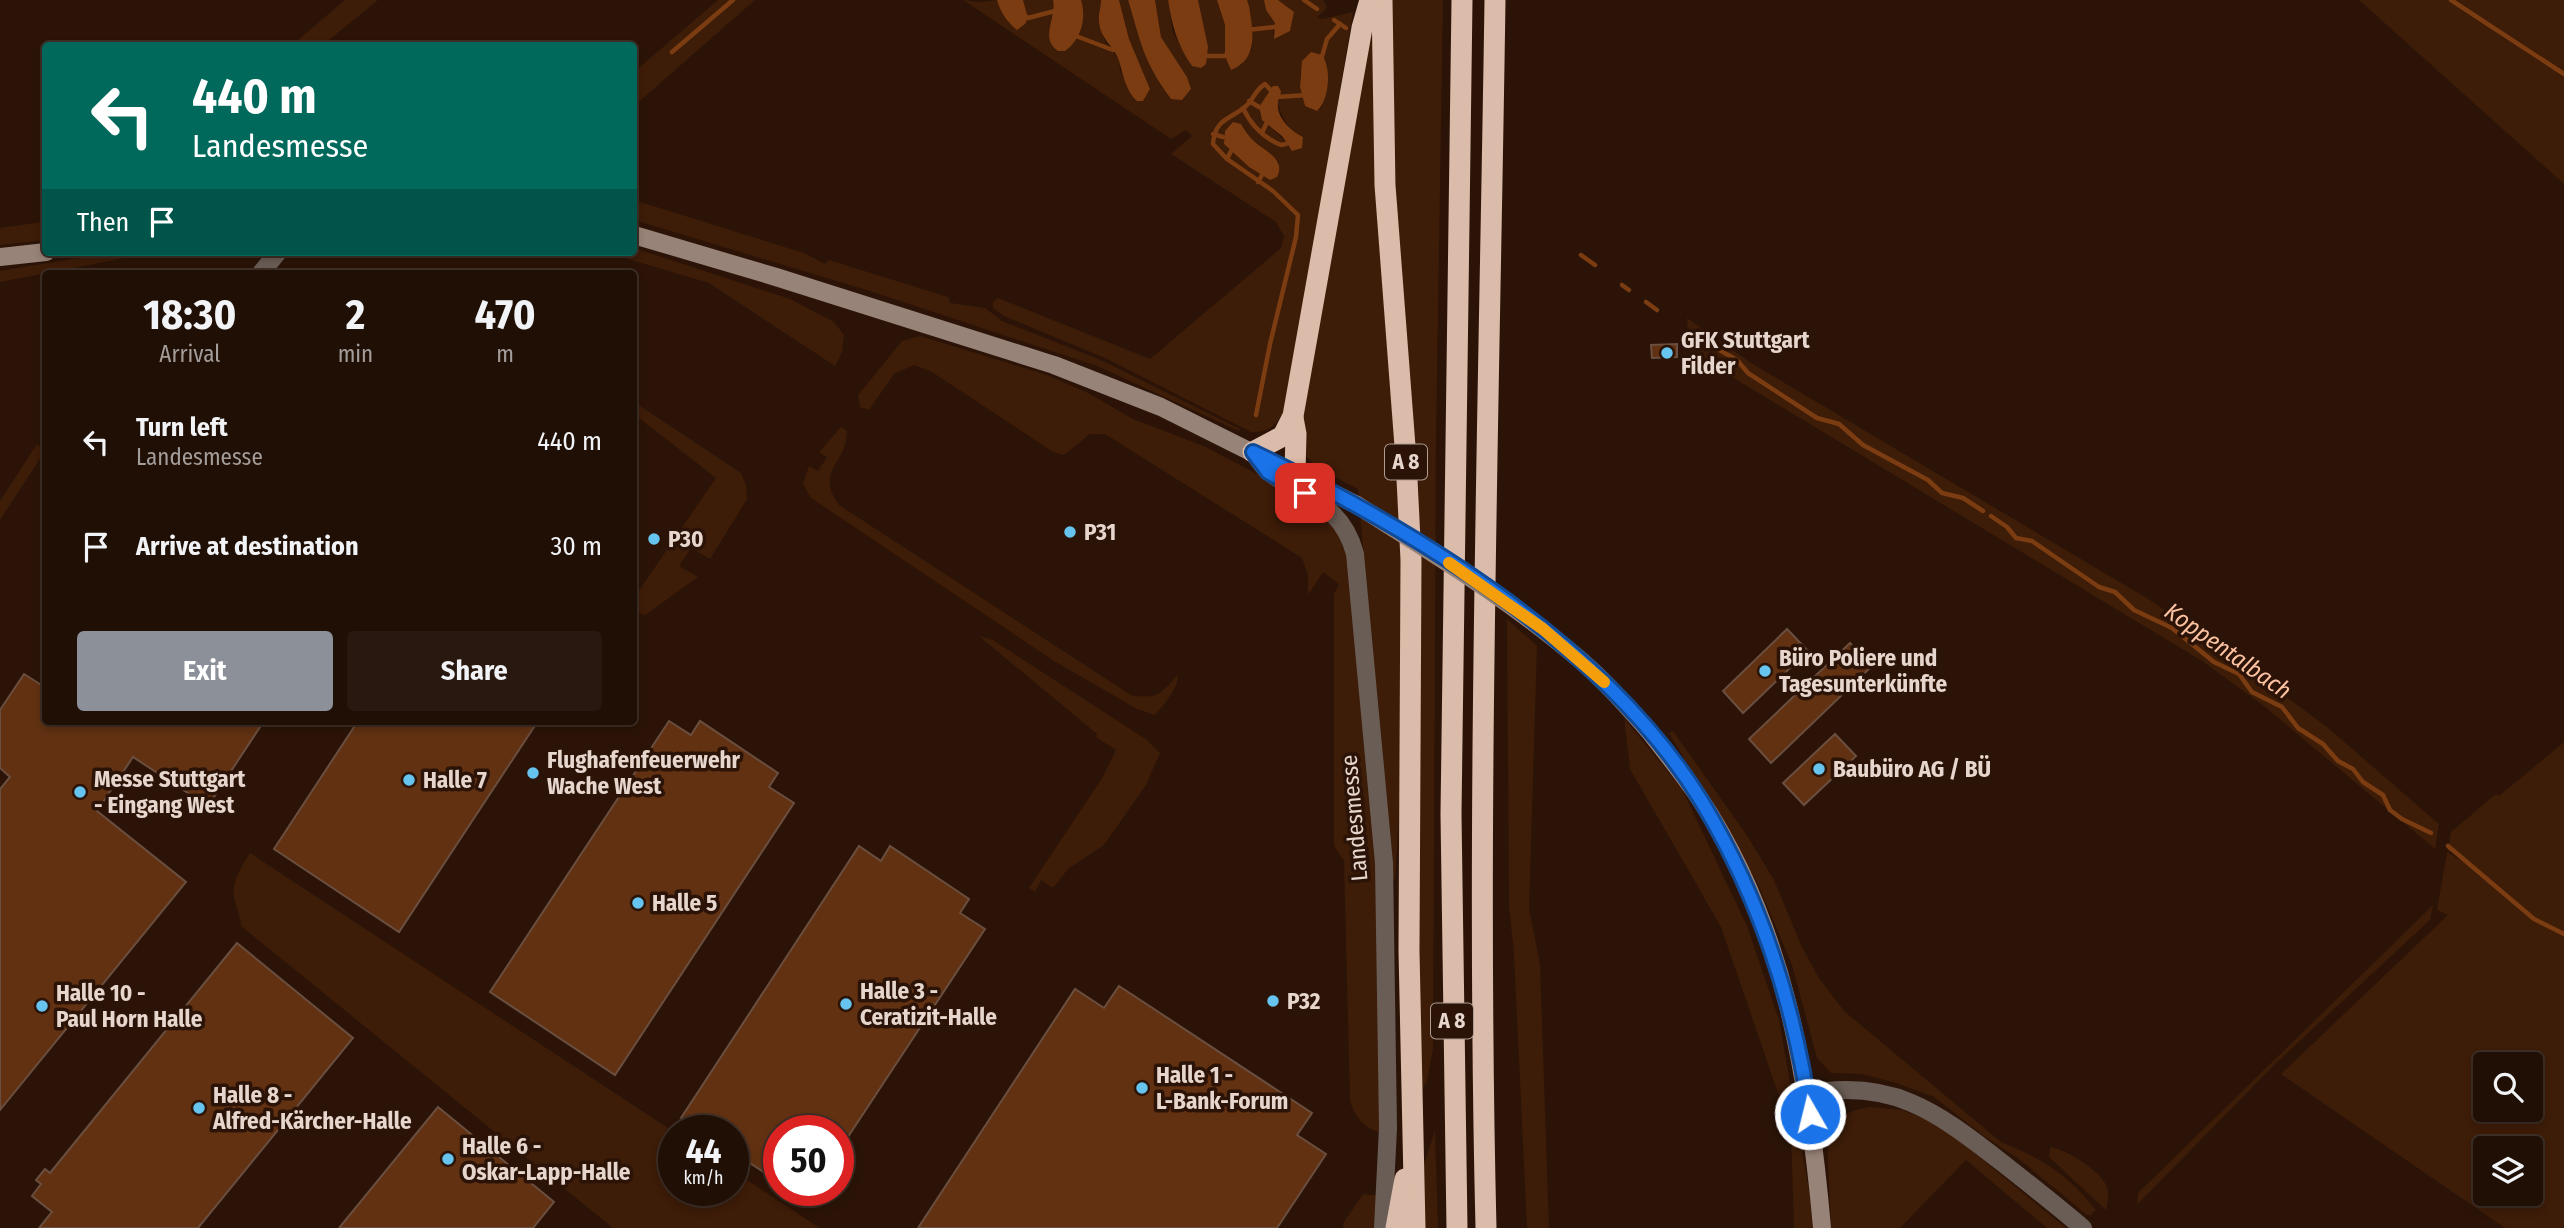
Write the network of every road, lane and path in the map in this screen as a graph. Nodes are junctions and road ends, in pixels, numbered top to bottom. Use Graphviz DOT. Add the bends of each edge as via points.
graph roads {
  1 [pos="1370,0"];
  2 [pos="1382,0"];
  3 [pos="1462,0"];
  4 [pos="1495,0"];
  5 [pos="637,236"];
  6 [pos="42,252"];
  7 [pos="0,257"];
  8 [pos="1293,416"];
  9 [pos="1253,452"];
  10 [pos="1295,472"];
  11 [pos="1807,1094"];
  12 [pos="1412,1150"];
  13 [pos="1383,1228"];
  14 [pos="1396,1228"];
  15 [pos="1415,1228"];
  16 [pos="1457,1228"];
  17 [pos="1486,1228"];
  18 [pos="1822,1228"];
  19 [pos="2083,1228"];
  1 -- 8 [label="highway"];
  2 -- 12 [label="highway, A 8" via="1385,197 1411,560"];
  3 -- 16 [label="highway, A 8" via="1451,814"];
  4 -- 17 [label="highway, A 8" via="1484,761"];
  5 -- 9 [label="main road" via="1054,365"];
  6 -- 7 [label="main road"];
  8 -- 9 [label="highway" via="1283,436"];
  8 -- 10 [label="highway"];
  9 -- 10 [label="main road"];
  9 -- 13 [label="street, Landesmesse" via="1268,472 1327,507 1350,537 1355,554 1384,863 1388,1128"];
  10 -- 11 [label="main road, bridge" via="1357,505 1543,629 1614,692 1649,731 1701,801 1750,896 1784,986"];
  11 -- 18 [label="main road"];
  11 -- 19 [label="street" via="1840,1090 1880,1093 1929,1109"];
  12 -- 14 [label="highway"];
  12 -- 15 [label="highway"];
}
